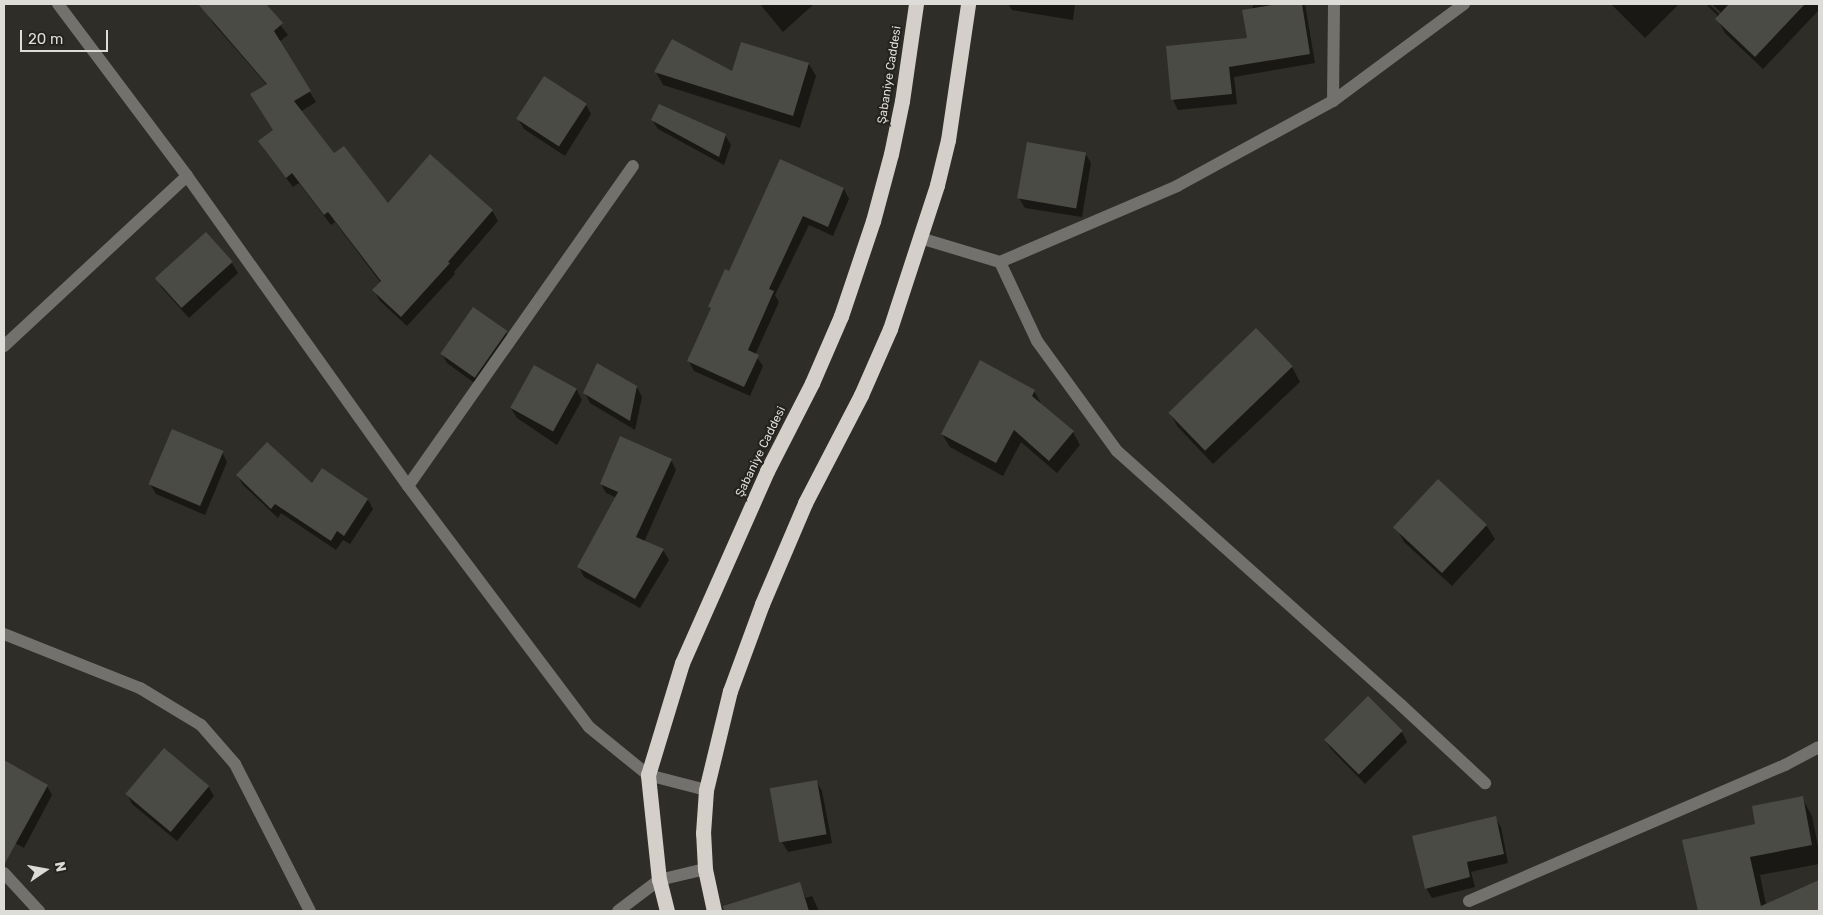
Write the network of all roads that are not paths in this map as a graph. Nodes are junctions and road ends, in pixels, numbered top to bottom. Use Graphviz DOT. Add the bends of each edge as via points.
graph roads {
  1 [pos="58,4"];
  2 [pos="916,4"];
  3 [pos="968,4"];
  4 [pos="1334,4"];
  5 [pos="1464,4"];
  6 [pos="1333,100"];
  7 [pos="633,166"];
  8 [pos="187,176"];
  9 [pos="920,238"];
  10 [pos="1000,262"];
  11 [pos="4,346"];
  12 [pos="408,486"];
  13 [pos="4,634"];
  14 [pos="1819,747"];
  15 [pos="648,775"];
  16 [pos="1485,783"];
  17 [pos="706,790"];
  18 [pos="705,869"];
  19 [pos="4,873"];
  20 [pos="659,880"];
  21 [pos="1469,901"];
  22 [pos="40,911"];
  23 [pos="310,911"];
  24 [pos="618,911"];
  25 [pos="667,911"];
  26 [pos="714,911"];
  1 -- 8 [label="street"];
  2 -- 15 [label="highway, Şabaniye Caddesi" via="891,154 873,221 841,316 812,383 767,471 682,663"];
  3 -- 9 [label="highway" via="948,140"];
  4 -- 6 [label="street"];
  5 -- 6 [label="street"];
  6 -- 10 [label="street" via="1177,186"];
  7 -- 12 [label="street"];
  8 -- 11 [label="street"];
  8 -- 12 [label="street"];
  9 -- 10 [label="street"];
  9 -- 17 [label="highway" via="890,329 865,387 805,503 762,604 730,691"];
  10 -- 16 [label="street" via="1037,341 1117,451"];
  12 -- 15 [label="street" via="590,726"];
  13 -- 23 [label="street" via="140,688 200,725 235,764"];
  14 -- 21 [label="street" via="1785,765"];
  15 -- 17 [label="street"];
  15 -- 20 [label="highway, Şabaniye Caddesi"];
  17 -- 18 [label="highway"];
  18 -- 20 [label="street"];
  18 -- 26 [label="highway"];
  19 -- 22 [label="street"];
  20 -- 24 [label="street"];
  20 -- 25 [label="highway, Şabaniye Caddesi"];
}
